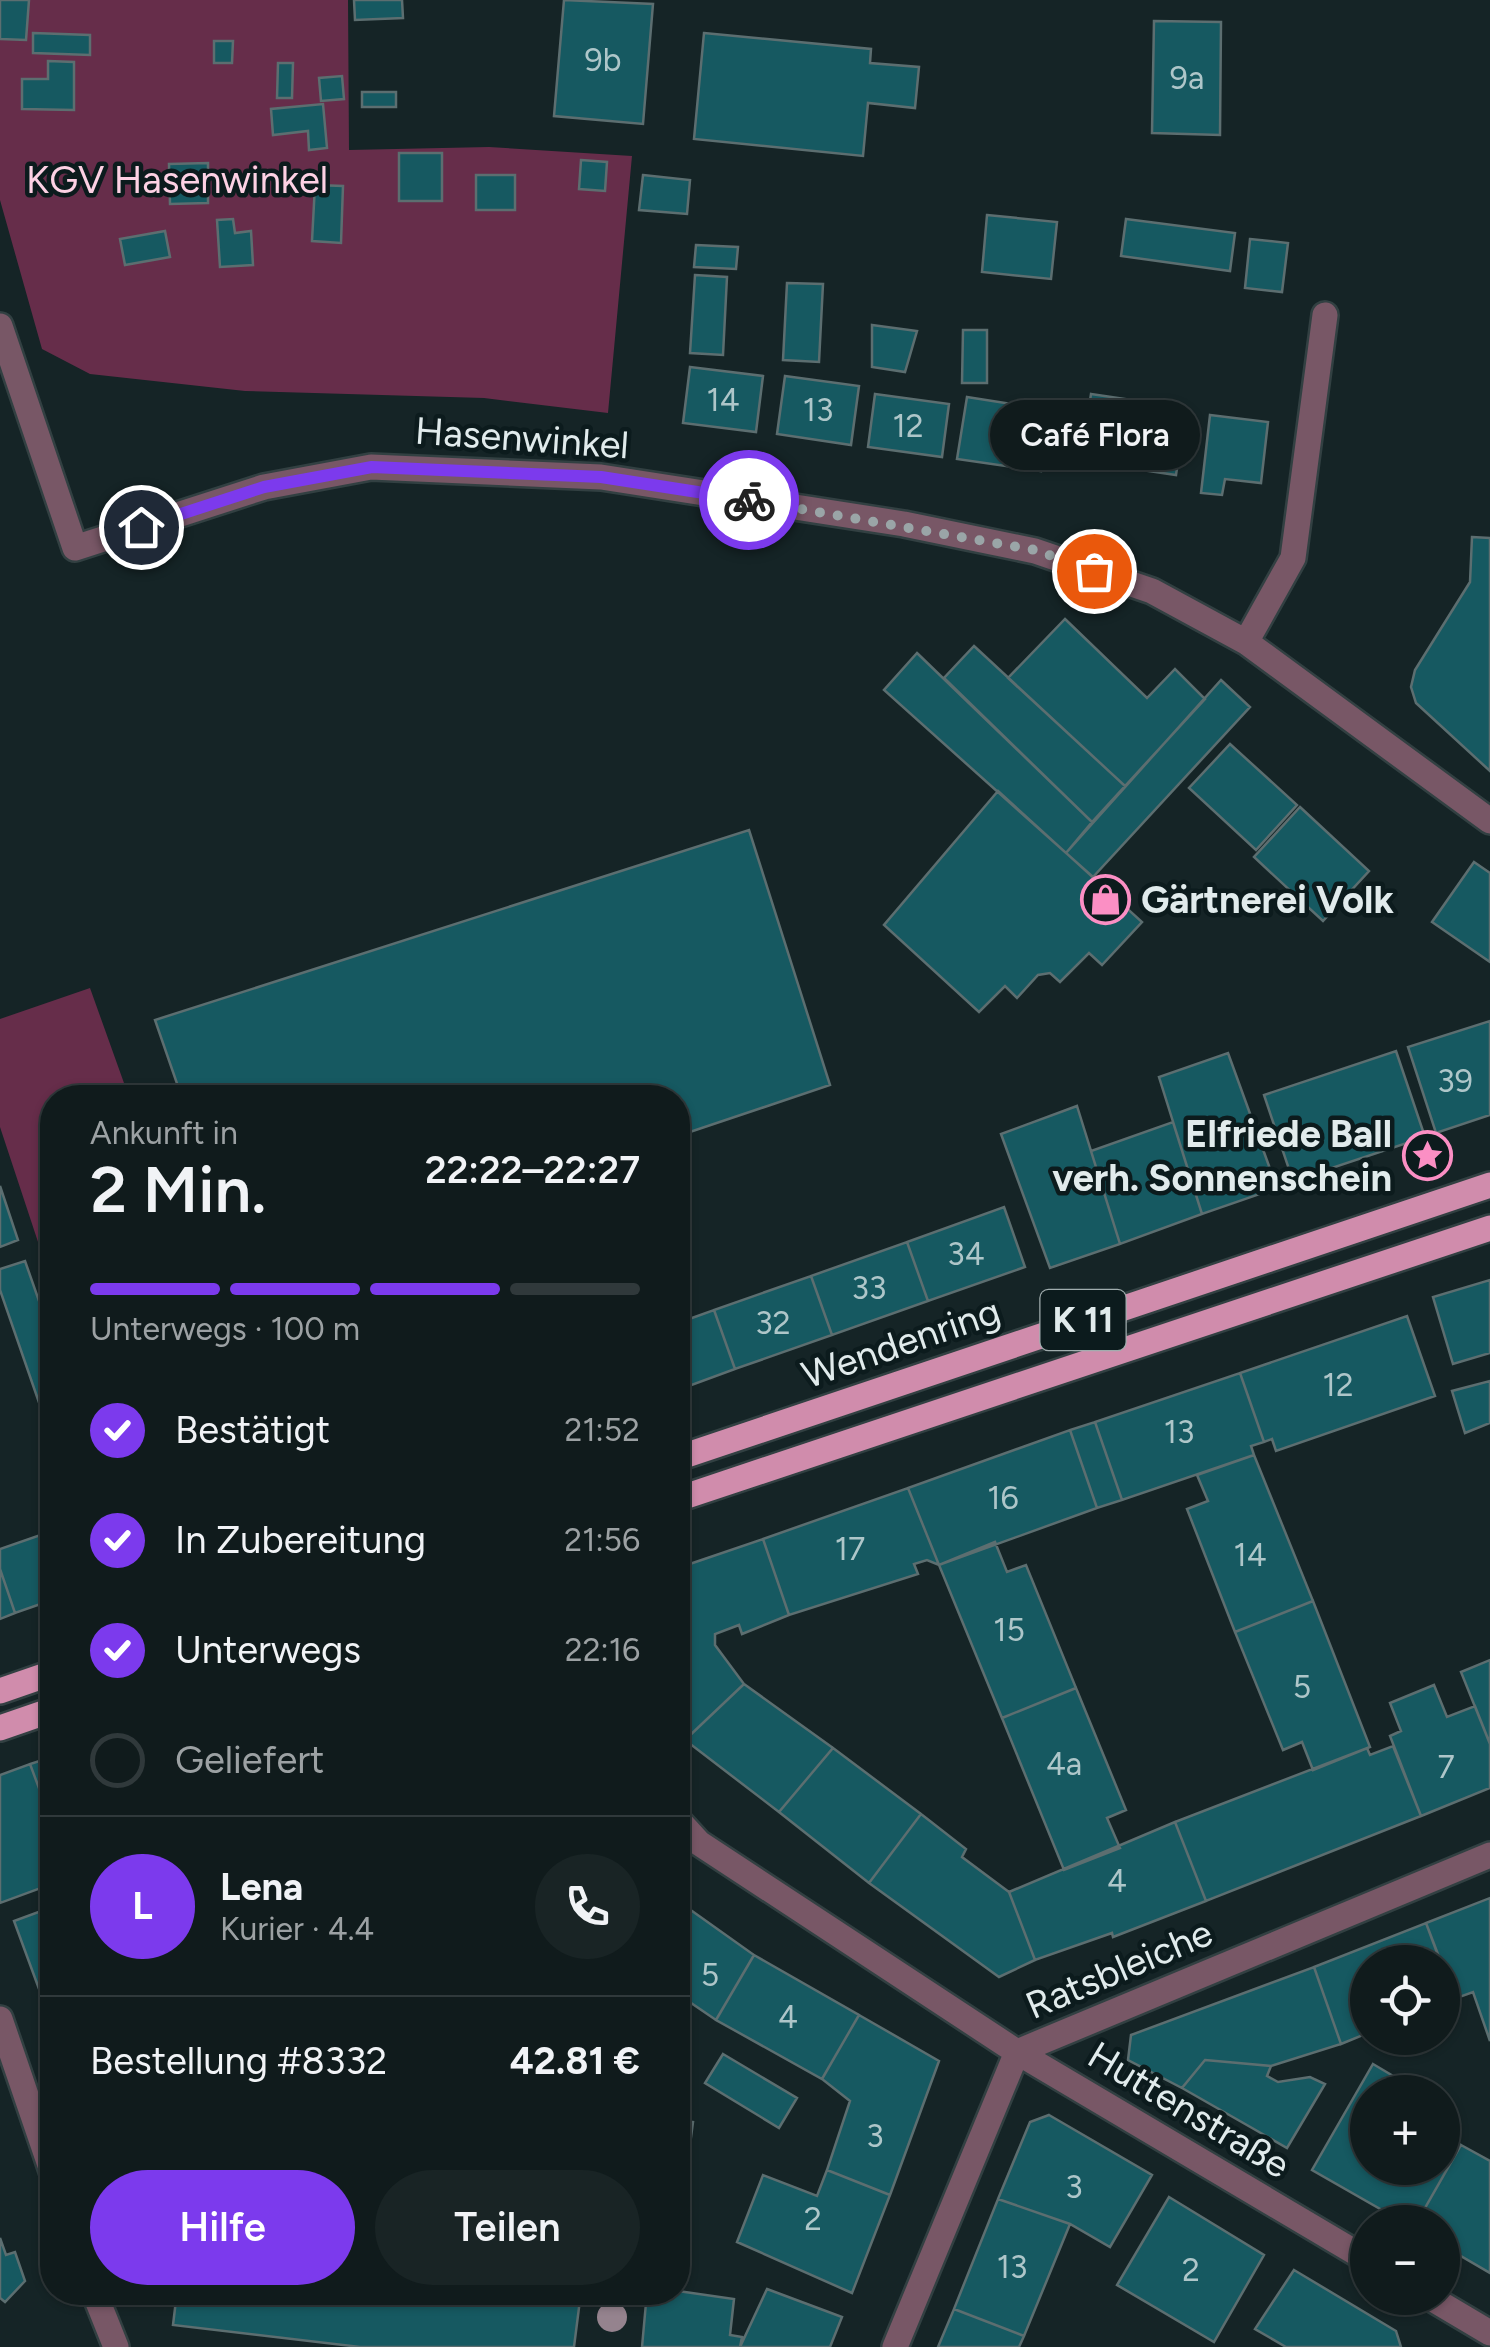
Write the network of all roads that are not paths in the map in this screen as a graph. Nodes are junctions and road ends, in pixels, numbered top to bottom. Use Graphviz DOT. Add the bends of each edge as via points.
graph roads {
  1 [pos="1324,316"];
  2 [pos="0,326"];
  3 [pos="1246,642"];
  4 [pos="1490,821"];
  5 [pos="1490,1185"];
  6 [pos="1490,1228"];
  7 [pos="690,1454"];
  8 [pos="690,1495"];
  9 [pos="40,1677"];
  10 [pos="0,1691"];
  11 [pos="40,1714"];
  12 [pos="0,1728"];
  13 [pos="690,1833"];
  14 [pos="1490,1856"];
  15 [pos="0,2020"];
  16 [pos="1017,2052"];
  17 [pos="40,2137"];
  18 [pos="1350,2249"];
  19 [pos="99,2305"];
  20 [pos="1460,2315"];
  21 [pos="1490,2333"];
  22 [pos="116,2347"];
  23 [pos="894,2347"];
  1 -- 3 [label="street" via="1292,558"];
  2 -- 3 [label="street, Hasenwinkel" via="75,548 264,487 372,467 601,477 1035,550 1152,591"];
  3 -- 4 [label="street, Hasenwinkel"];
  5 -- 7 [label="main road, Wendenring / K 11"];
  6 -- 8 [label="main road, Wendenring / K 11"];
  9 -- 10 [label="main road"];
  11 -- 12 [label="main road"];
  13 -- 16 [label="street, Huttenstraße"];
  14 -- 16 [label="street, Ratsbleiche"];
  15 -- 17 [label="street"];
  16 -- 18 [label="street, Huttenstraße"];
  16 -- 23 [label="street, Ratsbleiche"];
  19 -- 22 [label="street"];
  20 -- 21 [label="street"];
}
